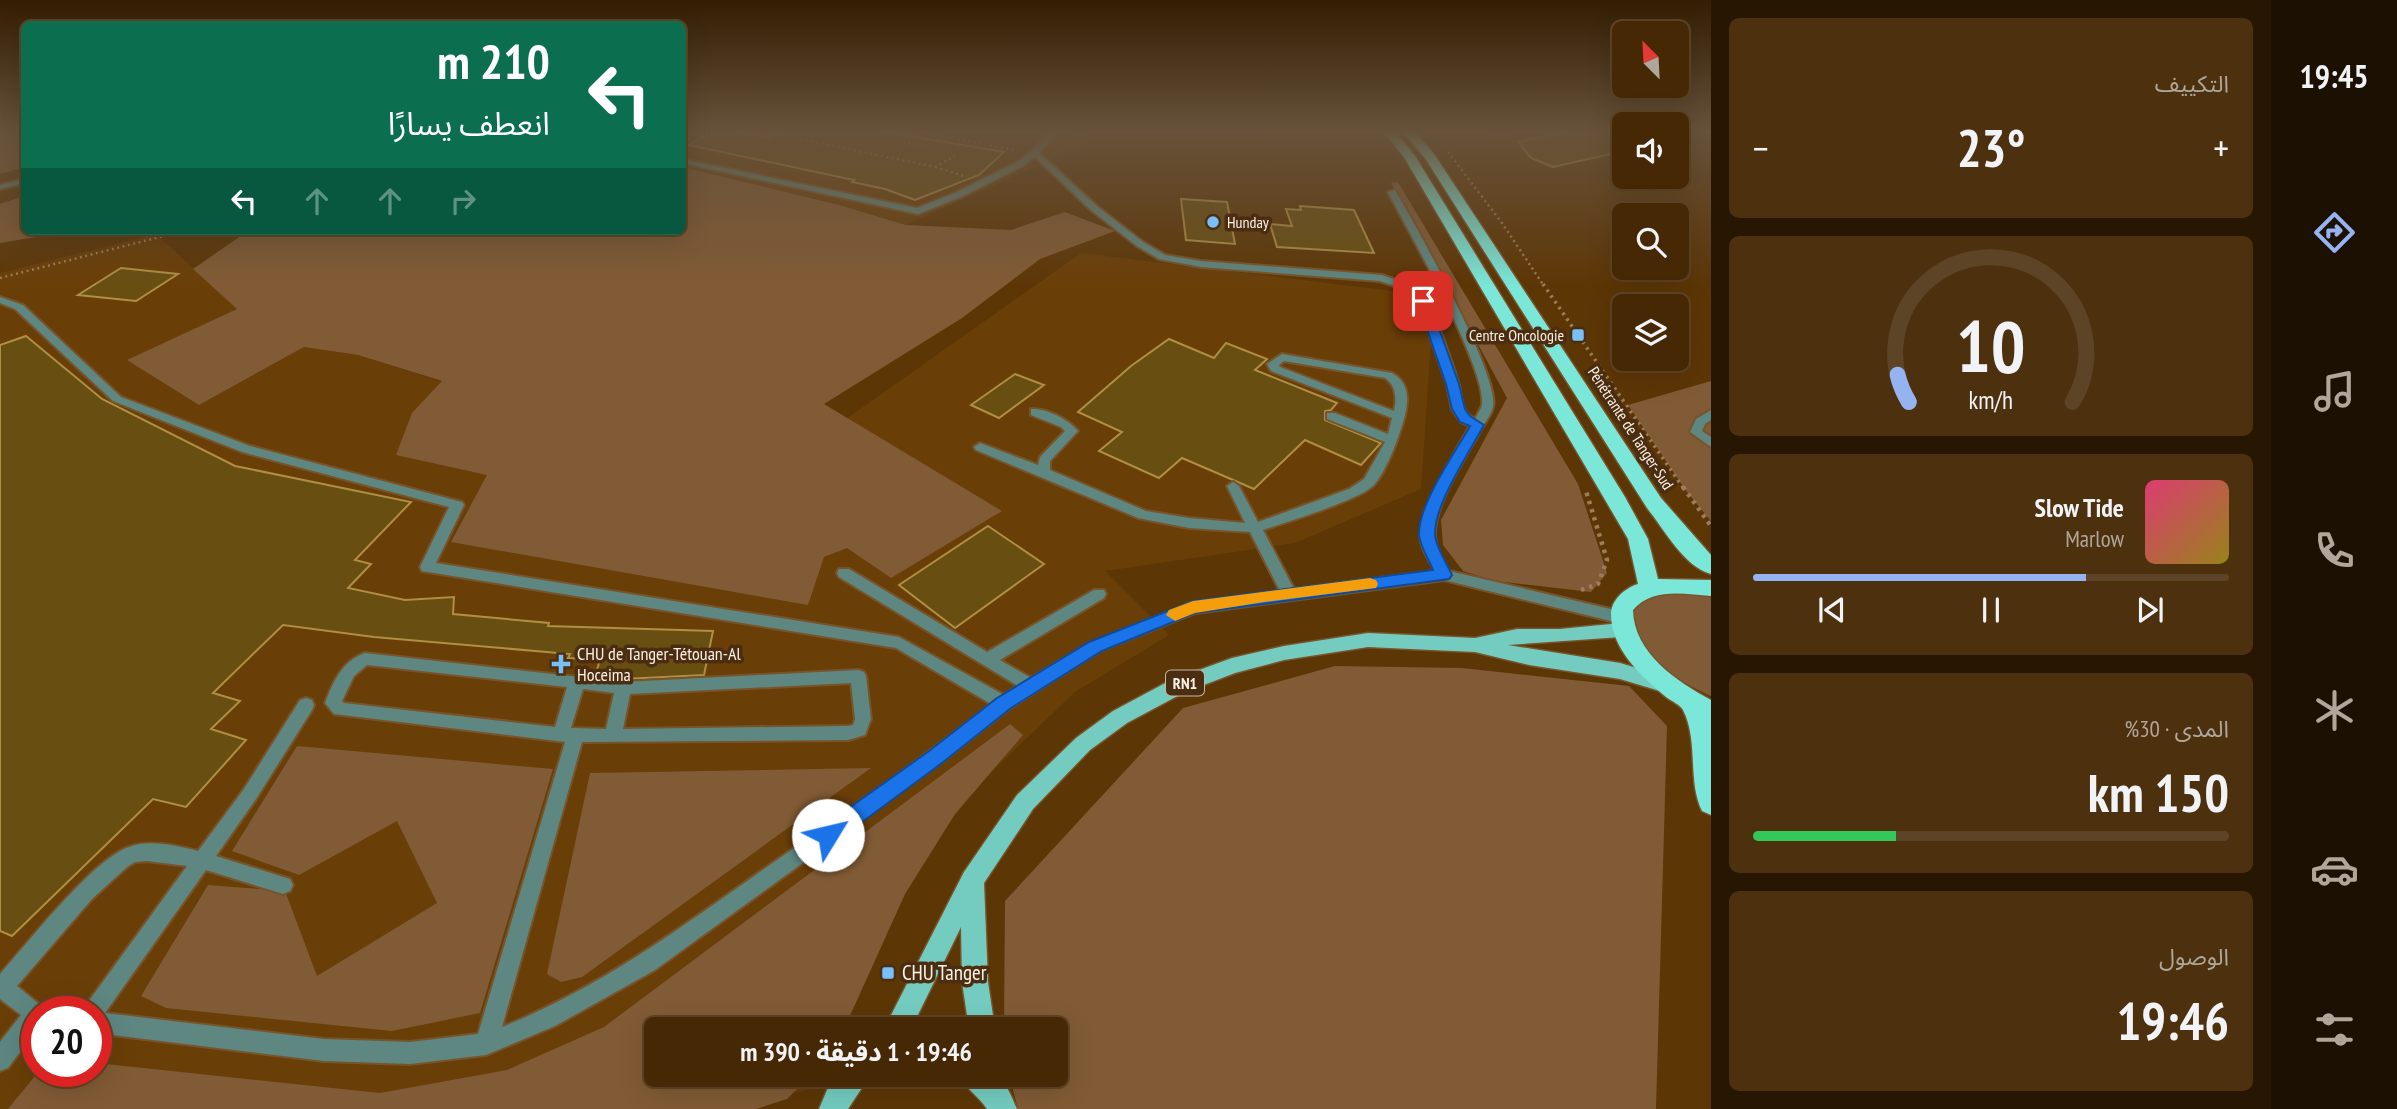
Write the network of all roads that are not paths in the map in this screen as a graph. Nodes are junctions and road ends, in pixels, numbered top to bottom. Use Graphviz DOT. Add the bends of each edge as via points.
graph roads {
  1 [pos="17,183"];
  2 [pos="785,183"];
  3 [pos="983,183"];
  4 [pos="1067,183"];
  5 [pos="1425,183"];
  6 [pos="1447,183"];
  7 [pos="0,187"];
  8 [pos="1392,192"];
  9 [pos="0,300"];
  10 [pos="1035,412"];
  11 [pos="1711,414"];
  12 [pos="1331,416"];
  13 [pos="1397,416"];
  14 [pos="1478,425"];
  15 [pos="1392,440"];
  16 [pos="1711,443"];
  17 [pos="980,447"];
  18 [pos="1044,472"];
  19 [pos="1233,486"];
  20 [pos="1256,528"];
  21 [pos="1711,567"];
  22 [pos="844,573"];
  23 [pos="1444,575"];
  24 [pos="1649,586"];
  25 [pos="1711,588"];
  26 [pos="1099,594"];
  27 [pos="1289,594"];
  28 [pos="1620,623"];
  29 [pos="1475,645"];
  30 [pos="989,660"];
  31 [pos="577,682"];
  32 [pos="1664,684"];
  33 [pos="1032,687"];
  34 [pos="623,688"];
  35 [pos="1004,703"];
  36 [pos="306,705"];
  37 [pos="1702,708"];
  38 [pos="568,735"];
  39 [pos="613,736"];
  40 [pos="1711,803"];
  41 [pos="202,862"];
  42 [pos="972,880"];
  43 [pos="283,885"];
  44 [pos="1,987"];
  45 [pos="105,996"];
  46 [pos="21,1003"];
  47 [pos="903,1017"];
  48 [pos="980,1017"];
  49 [pos="112,1024"];
  50 [pos="21,1033"];
  51 [pos="486,1044"];
  52 [pos="0,1060"];
  53 [pos="846,1087"];
  54 [pos="833,1109"];
  1 -- 7 [label="street"];
  2 -- 3 [label="street" via="918,211"];
  4 -- 14 [label="street" via="1162,257 1382,278 1403,286 1423,301 1458,409"];
  5 -- 24 [label="highway" via="1638,539"];
  6 -- 21 [label="highway, Pénétrante de Tanger-Sud" via="1654,503"];
  8 -- 14 [label="street" via="1467,339 1489,394"];
  9 -- 35 [label="street" via="19,307 117,399 246,449 457,505 427,567 899,643"];
  10 -- 18 [label="street" via="1072,431 1044,460"];
  11 -- 16 [label="street" via="1696,432"];
  12 -- 15 [label="street"];
  13 -- 13 [label="street" via="1401,389 1388,375 1282,357 1273,364 1275,369"];
  13 -- 15 [label="street"];
  14 -- 23 [label="street" via="1427,524 1427,538"];
  15 -- 20 [label="street" via="1368,482 1354,492"];
  17 -- 18 [label="street"];
  18 -- 20 [label="street" via="1143,515"];
  19 -- 20 [label="street"];
  20 -- 27 [label="street"];
  22 -- 30 [label="street"];
  23 -- 27 [label="street"];
  23 -- 28 [label="street"];
  24 -- 25 [label="highway" via="1679,583"];
  24 -- 28 [label="highway" via="1623,603"];
  26 -- 30 [label="street"];
  27 -- 33 [label="street" via="1193,608 1096,646"];
  28 -- 29 [label="main road, RN1" via="1560,636 1517,636"];
  28 -- 32 [label="highway, RN1" via="1636,656"];
  29 -- 32 [label="main road, RN1" via="1620,671"];
  29 -- 42 [label="main road, RN1" via="1368,640 1232,666 1176,687 1120,717 1083,744 1025,802"];
  30 -- 33 [label="street"];
  31 -- 34 [label="street"];
  31 -- 38 [label="street"];
  31 -- 38 [label="street" via="365,659 353,664 333,703 340,709"];
  32 -- 37 [label="highway, RN1"];
  33 -- 35 [label="street"];
  34 -- 39 [label="street"];
  34 -- 39 [label="street" via="858,676 863,719 859,730 848,733"];
  35 -- 51 [label="street" via="648,963 548,1019"];
  36 -- 41 [label="street"];
  37 -- 40 [label="highway"];
  38 -- 39 [label="street"];
  38 -- 51 [label="street"];
  41 -- 43 [label="street"];
  41 -- 44 [label="street" via="155,853 130,855 106,872"];
  41 -- 45 [label="street"];
  42 -- 47 [label="main road, RN1"];
  42 -- 48 [label="main road"];
  44 -- 46 [label="street"];
  49 -- 51 [label="street" via="324,1050 410,1053"];
  50 -- 52 [label="street"];
  53 -- 54 [label="main road"];
}
